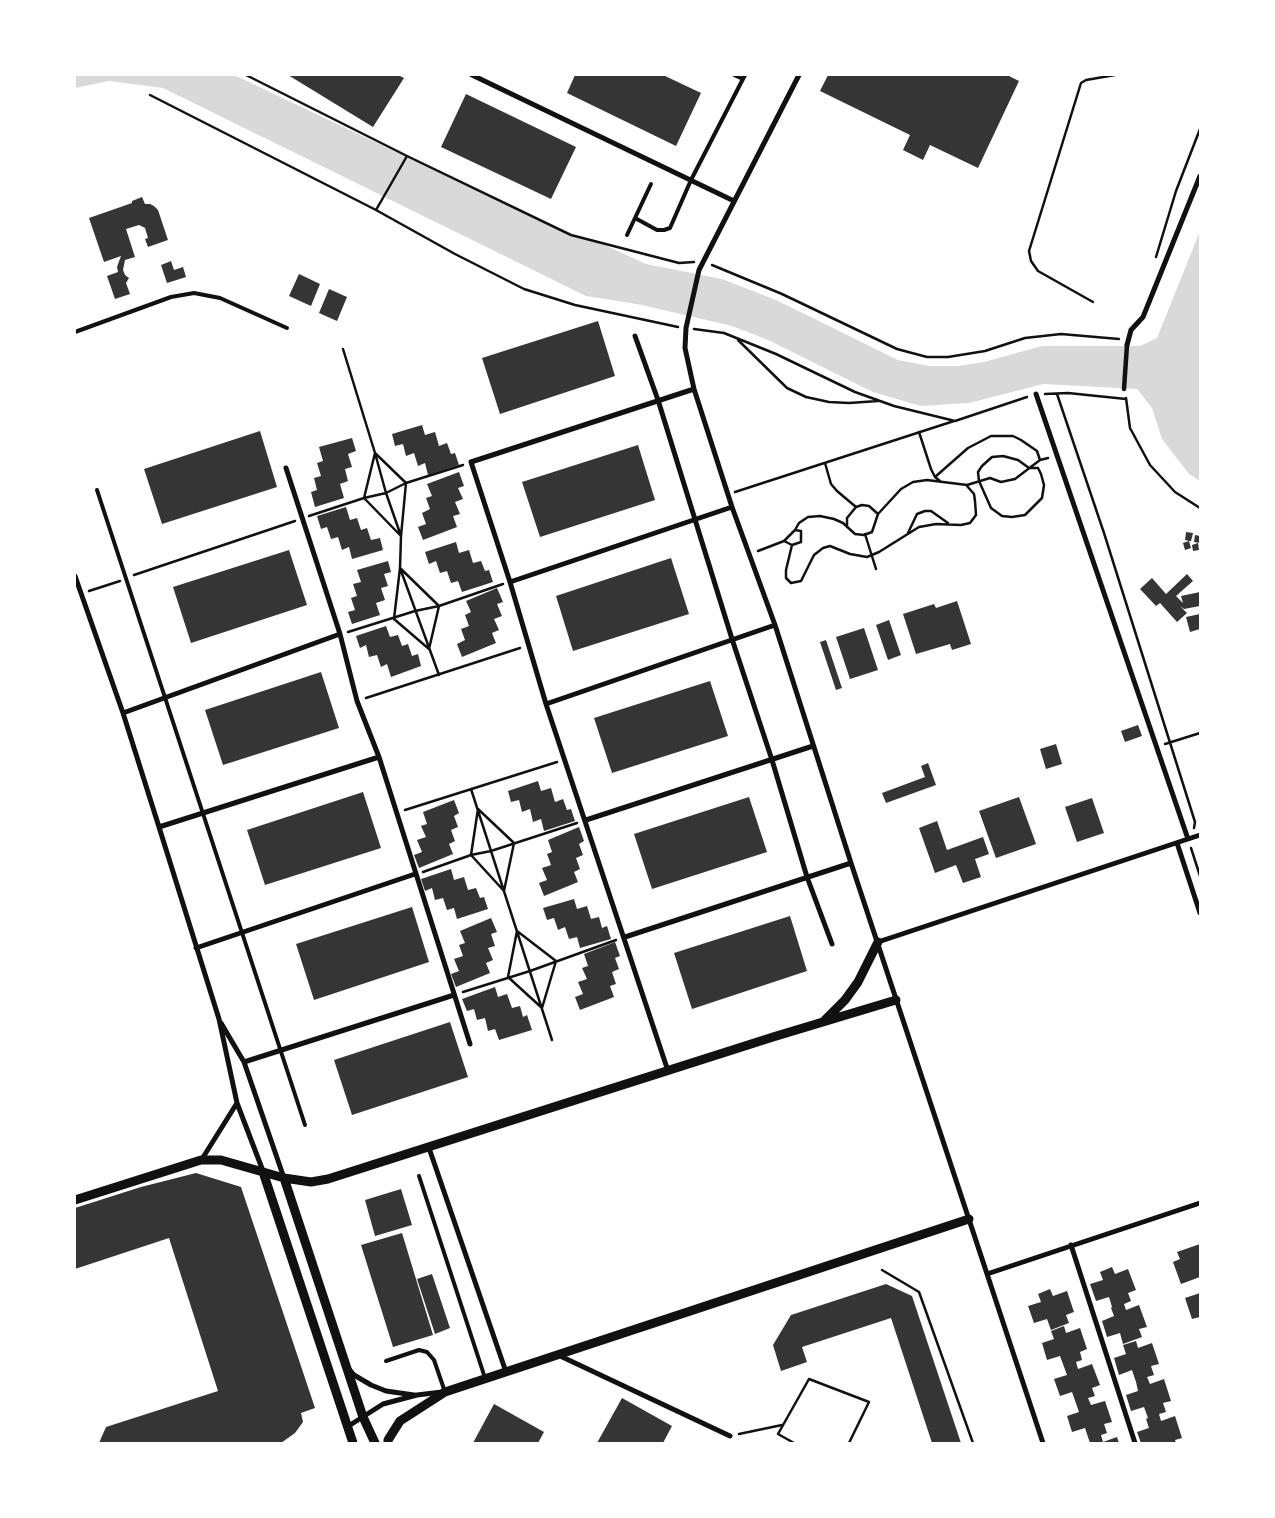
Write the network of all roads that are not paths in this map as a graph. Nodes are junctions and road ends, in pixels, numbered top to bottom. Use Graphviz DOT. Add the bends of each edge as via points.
graph roads {
  1 [pos="472,75"];
  2 [pos="734,75"];
  3 [pos="799,75"];
  4 [pos="744,77"];
  5 [pos="1200,176"];
  6 [pos="690,180"];
  7 [pos="651,184"];
  8 [pos="734,201"];
  9 [pos="635,218"];
  10 [pos="627,236"];
  11 [pos="287,328"];
  12 [pos="75,332"];
  13 [pos="635,336"];
  14 [pos="1128,342"];
  15 [pos="694,388"];
  16 [pos="1124,389"];
  17 [pos="1036,394"];
  18 [pos="658,400"];
  19 [pos="286,468"];
  20 [pos="97,490"];
  21 [pos="732,508"];
  22 [pos="694,520"];
  23 [pos="75,576"];
  24 [pos="510,582"];
  25 [pos="775,625"];
  26 [pos="340,634"];
  27 [pos="732,639"];
  28 [pos="165,697"];
  29 [pos="546,704"];
  30 [pos="123,712"];
  31 [pos="813,746"];
  32 [pos="378,757"];
  33 [pos="772,760"];
  34 [pos="203,813"];
  35 [pos="586,820"];
  36 [pos="159,827"];
  37 [pos="1200,835"];
  38 [pos="1190,839"];
  39 [pos="1177,843"];
  40 [pos="850,863"];
  41 [pos="415,874"];
  42 [pos="807,877"];
  43 [pos="1200,913"];
  44 [pos="242,932"];
  45 [pos="625,937"];
  46 [pos="878,942"];
  47 [pos="832,944"];
  48 [pos="196,948"];
  49 [pos="454,995"];
  50 [pos="896,1000"];
  51 [pos="219,1019"];
  52 [pos="824,1022"];
  53 [pos="470,1044"];
  54 [pos="281,1050"];
  55 [pos="244,1062"];
  56 [pos="668,1070"];
  57 [pos="237,1103"];
  58 [pos="305,1125"];
  59 [pos="429,1148"];
  60 [pos="201,1160"];
  61 [pos="263,1172"];
  62 [pos="419,1176"];
  63 [pos="284,1178"];
  64 [pos="75,1200"];
  65 [pos="1200,1202"];
  66 [pos="969,1219"];
  67 [pos="1071,1245"];
  68 [pos="987,1274"];
  69 [pos="557,1355"];
  70 [pos="386,1360"];
  71 [pos="345,1363"];
  72 [pos="506,1372"];
  73 [pos="485,1378"];
  74 [pos="445,1392"];
  75 [pos="417,1396"];
  76 [pos="363,1417"];
  77 [pos="347,1427"];
  78 [pos="730,1436"];
  79 [pos="353,1443"];
  80 [pos="375,1443"];
  81 [pos="388,1443"];
  82 [pos="1043,1443"];
  83 [pos="1135,1443"];
  1 -- 6 [label="street"];
  2 -- 4 [label="lane"];
  3 -- 8 [label="street"];
  4 -- 6 [label="lane"];
  5 -- 14 [label="street" via="1144,317 1131,330"];
  6 -- 8 [label="street"];
  6 -- 9 [label="lane" via="670,228 657,230"];
  7 -- 9 [label="lane"];
  8 -- 15 [label="street" via="699,270 686,328 685,348"];
  9 -- 10 [label="lane"];
  11 -- 12 [label="lane" via="220,298 194,293 171,297"];
  13 -- 18 [label="street"];
  14 -- 16 [label="street"];
  15 -- 18 [label="street"];
  15 -- 21 [label="street"];
  17 -- 38 [label="street"];
  18 -- 22 [label="street"];
  18 -- 24 [label="street" via="471,462"];
  19 -- 26 [label="street"];
  20 -- 28 [label="lane"];
  21 -- 22 [label="street"];
  21 -- 25 [label="street"];
  22 -- 24 [label="street"];
  22 -- 27 [label="street"];
  23 -- 30 [label="street"];
  24 -- 29 [label="street"];
  25 -- 27 [label="street"];
  25 -- 31 [label="street"];
  26 -- 28 [label="street"];
  26 -- 32 [label="street" via="357,701"];
  27 -- 29 [label="street"];
  27 -- 33 [label="street"];
  28 -- 30 [label="street"];
  28 -- 34 [label="lane"];
  29 -- 35 [label="street"];
  30 -- 36 [label="street"];
  31 -- 33 [label="street"];
  31 -- 40 [label="street"];
  32 -- 34 [label="street"];
  32 -- 41 [label="street"];
  33 -- 35 [label="street"];
  33 -- 42 [label="street"];
  34 -- 36 [label="street"];
  34 -- 44 [label="lane"];
  35 -- 45 [label="street"];
  36 -- 48 [label="street"];
  37 -- 38 [label="street"];
  38 -- 39 [label="street"];
  39 -- 43 [label="street"];
  39 -- 46 [label="street"];
  40 -- 42 [label="street"];
  40 -- 46 [label="street"];
  41 -- 44 [label="street"];
  41 -- 49 [label="street"];
  42 -- 45 [label="street"];
  42 -- 47 [label="street"];
  44 -- 48 [label="street"];
  44 -- 54 [label="lane"];
  45 -- 56 [label="street"];
  46 -- 50 [label="street"];
  46 -- 52 [label="street" via="858,982"];
  48 -- 51 [label="street"];
  49 -- 53 [label="street"];
  49 -- 54 [label="street"];
  50 -- 52 [label="street"];
  50 -- 66 [label="street"];
  51 -- 55 [label="street"];
  51 -- 57 [label="street"];
  52 -- 56 [label="street"];
  54 -- 55 [label="street"];
  54 -- 58 [label="lane"];
  55 -- 63 [label="street"];
  56 -- 59 [label="street"];
  57 -- 60 [label="street"];
  57 -- 61 [label="street"];
  59 -- 63 [label="street" via="328,1179 311,1182"];
  59 -- 72 [label="street"];
  60 -- 61 [label="street" via="221,1160"];
  60 -- 64 [label="street"];
  61 -- 63 [label="street"];
  61 -- 77 [label="street"];
  62 -- 73 [label="lane"];
  63 -- 71 [label="street"];
  65 -- 67 [label="street"];
  66 -- 68 [label="street"];
  66 -- 69 [label="street"];
  67 -- 68 [label="street"];
  67 -- 83 [label="street"];
  68 -- 82 [label="street"];
  69 -- 72 [label="street"];
  69 -- 78 [label="street"];
  70 -- 74 [label="lane" via="420,1350 427,1352 434,1360"];
  71 -- 75 [label="street" via="354,1375 371,1385"];
  71 -- 76 [label="street"];
  72 -- 73 [label="street"];
  73 -- 74 [label="street"];
  74 -- 75 [label="street"];
  74 -- 81 [label="street" via="400,1420"];
  75 -- 76 [label="street" via="382,1404"];
  76 -- 77 [label="street"];
  76 -- 80 [label="street"];
  77 -- 79 [label="street"];
}
